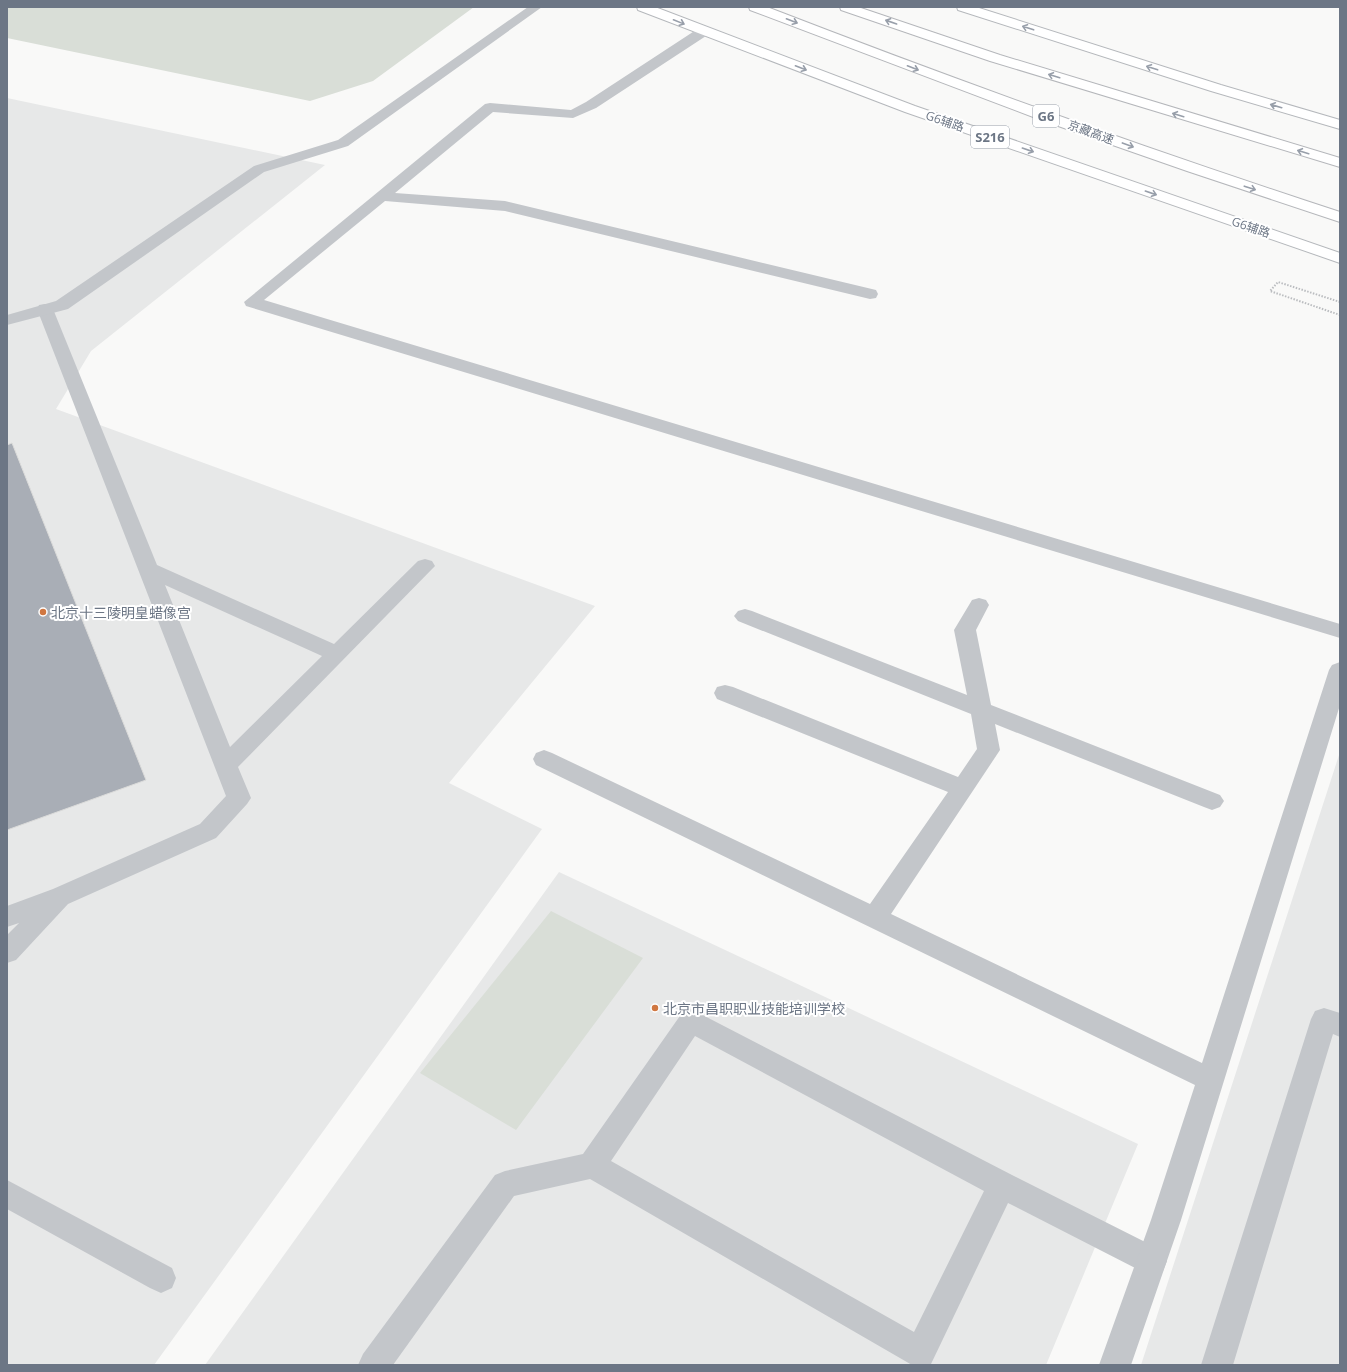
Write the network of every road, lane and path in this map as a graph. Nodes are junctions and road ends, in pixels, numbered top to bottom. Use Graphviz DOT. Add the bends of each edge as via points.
graph roads {
  1 [pos="536,7"];
  2 [pos="643,7"];
  3 [pos="755,7"];
  4 [pos="846,7"];
  5 [pos="963,7"];
  6 [pos="704,31"];
  7 [pos="1340,125"];
  8 [pos="1340,163"];
  9 [pos="381,196"];
  10 [pos="1340,217"];
  11 [pos="1340,258"];
  12 [pos="870,294"];
  13 [pos="1340,302"];
  14 [pos="45,309"];
  15 [pos="1340,315"];
  16 [pos="7,320"];
  17 [pos="425,566"];
  18 [pos="148,569"];
  19 [pos="979,605"];
  20 [pos="744,616"];
  21 [pos="1340,631"];
  22 [pos="337,654"];
  23 [pos="1340,670"];
  24 [pos="725,692"];
  25 [pos="981,709"];
  26 [pos="544,759"];
  27 [pos="226,766"];
  28 [pos="963,789"];
  29 [pos="1212,801"];
  30 [pos="62,896"];
  31 [pos="7,917"];
  32 [pos="874,918"];
  33 [pos="7,952"];
  34 [pos="1340,1025"];
  35 [pos="1211,1080"];
  36 [pos="592,1165"];
  37 [pos="1002,1185"];
  38 [pos="7,1194"];
  39 [pos="1152,1261"];
  40 [pos="161,1278"];
  41 [pos="374,1365"];
  42 [pos="1115,1365"];
  43 [pos="1217,1365"];
  1 -- 14 [label="street" via="343,143 259,169 62,304"];
  2 -- 6 [label="main road, G6辅路 / S216, one-way"];
  3 -- 10 [label="main road, 京藏高速 / G6, one-way" via="936,77 1250,188"];
  8 -- 4 [label="main road, one-way" via="995,58"];
  7 -- 5 [label="main road, one-way"];
  6 -- 9 [label="street" via="591,105 573,114 490,107"];
  6 -- 11 [label="main road, G6辅路 / S216, one-way" via="910,109"];
  9 -- 12 [label="street" via="504,206"];
  9 -- 21 [label="street" via="252,302"];
  13 -- 15 [label="path" via="1278,282 1270,291"];
  14 -- 16 [label="street"];
  14 -- 18 [label="street"];
  17 -- 22 [label="street"];
  18 -- 22 [label="street"];
  18 -- 27 [label="street"];
  19 -- 25 [label="street" via="965,630"];
  20 -- 25 [label="street"];
  22 -- 27 [label="street"];
  23 -- 35 [label="street"];
  24 -- 28 [label="street"];
  25 -- 28 [label="street" via="989,750"];
  25 -- 29 [label="street"];
  26 -- 32 [label="street"];
  27 -- 30 [label="street" via="239,798 208,831"];
  28 -- 32 [label="street"];
  30 -- 31 [label="street"];
  30 -- 33 [label="street"];
  32 -- 35 [label="street"];
  34 -- 43 [label="street" via="1324,1019"];
  35 -- 39 [label="street"];
  36 -- 37 [label="street" via="691,1021"];
  36 -- 37 [label="street" via="920,1353"];
  36 -- 41 [label="street" via="505,1185"];
  37 -- 39 [label="street"];
  38 -- 40 [label="street"];
  39 -- 42 [label="street"];
}
